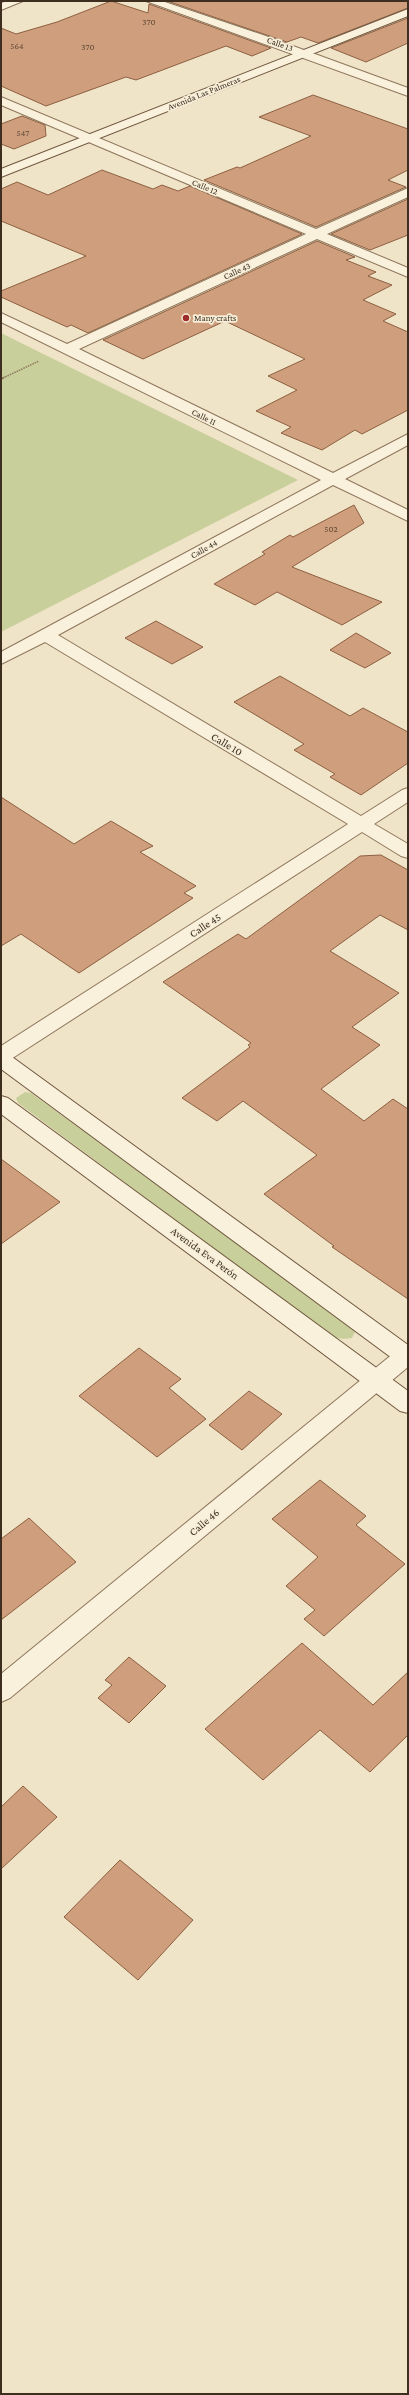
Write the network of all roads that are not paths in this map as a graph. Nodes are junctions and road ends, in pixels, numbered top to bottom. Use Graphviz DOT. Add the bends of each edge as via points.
graph roads {
  1 [pos="18,1"];
  2 [pos="151,1"];
  3 [pos="408,4"];
  4 [pos="1,7"];
  5 [pos="408,12"];
  6 [pos="300,51"];
  7 [pos="408,92"];
  8 [pos="1,101"];
  9 [pos="84,136"];
  10 [pos="1,164"];
  11 [pos="1,173"];
  12 [pos="408,192"];
  13 [pos="316,234"];
  14 [pos="408,273"];
  15 [pos="1,317"];
  16 [pos="66,350"];
  17 [pos="408,440"];
  18 [pos="332,480"];
  19 [pos="408,516"];
  20 [pos="46,635"];
  21 [pos="1,659"];
  22 [pos="408,794"];
  23 [pos="362,824"];
  24 [pos="408,852"];
  25 [pos="1,1057"];
  26 [pos="1,1103"];
  27 [pos="407,1356"];
  28 [pos="376,1380"];
  29 [pos="408,1404"];
  30 [pos="1,1690"];
  1 -- 4 [label="street"];
  2 -- 6 [label="street, Calle 13"];
  3 -- 6 [label="street, Avenida Las Palmeras"];
  5 -- 6 [label="street, Avenida Las Palmeras"];
  6 -- 7 [label="street, Calle 13"];
  6 -- 9 [label="street, Avenida Las Palmeras"];
  8 -- 9 [label="street, Calle 12"];
  9 -- 10 [label="street, Avenida Las Palmeras"];
  9 -- 11 [label="street, Avenida Las Palmeras"];
  9 -- 13 [label="street, Calle 12"];
  12 -- 13 [label="street, Calle 43"];
  13 -- 14 [label="street, Calle 12"];
  13 -- 16 [label="street, Calle 43"];
  15 -- 16 [label="street, Calle 11"];
  16 -- 18 [label="street, Calle 11"];
  17 -- 18 [label="street, Calle 44"];
  18 -- 19 [label="street, Calle 11"];
  18 -- 20 [label="street, Calle 44"];
  20 -- 21 [label="street, Calle 44"];
  20 -- 23 [label="street, Calle 10"];
  22 -- 23 [label="street, Calle 45"];
  23 -- 24 [label="street, Calle 10"];
  23 -- 25 [label="street, Calle 45"];
  25 -- 27 [label="street"];
  26 -- 28 [label="street, Avenida Eva Perón"];
  27 -- 28 [label="street, Calle 46"];
  28 -- 29 [label="street, Avenida Eva Perón"];
  28 -- 30 [label="street, Calle 46"];
}
